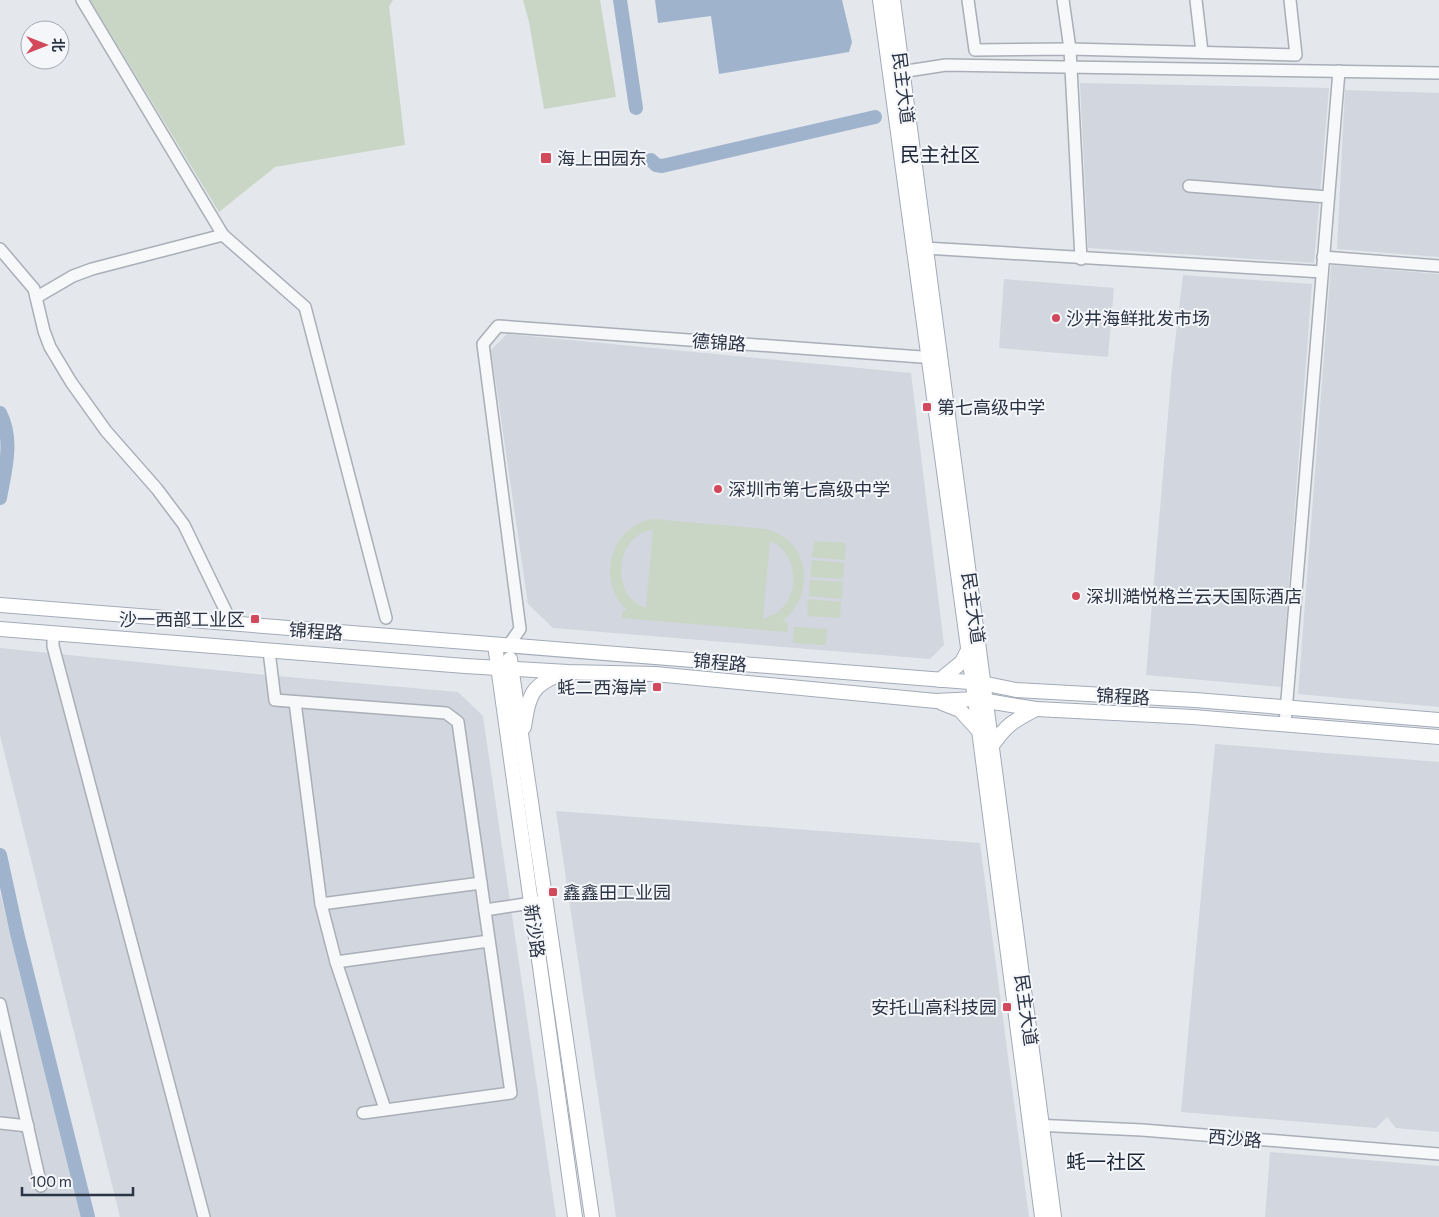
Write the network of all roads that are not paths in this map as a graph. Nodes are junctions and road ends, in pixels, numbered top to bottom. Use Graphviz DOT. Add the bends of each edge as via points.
graph roads {
  1 [pos="82,0"];
  2 [pos="880,0"];
  3 [pos="893,0"];
  4 [pos="968,0"];
  5 [pos="1063,0"];
  6 [pos="1196,0"];
  7 [pos="1290,0"];
  8 [pos="1070,49"];
  9 [pos="1202,52"];
  10 [pos="1070,67"];
  11 [pos="1339,71"];
  12 [pos="896,73"];
  13 [pos="1439,73"];
  14 [pos="1189,186"];
  15 [pos="1328,197"];
  16 [pos="224,235"];
  17 [pos="925,248"];
  18 [pos="0,249"];
  19 [pos="1323,256"];
  20 [pos="1081,259"];
  21 [pos="1439,266"];
  22 [pos="1322,272"];
  23 [pos="37,297"];
  24 [pos="934,358"];
  25 [pos="0,605"];
  26 [pos="386,618"];
  27 [pos="232,624"];
  28 [pos="0,629"];
  29 [pos="53,634"];
  30 [pos="501,645"];
  31 [pos="270,651"];
  32 [pos="974,653"];
  33 [pos="467,666"];
  34 [pos="504,667"];
  35 [pos="568,672"];
  36 [pos="940,680"];
  37 [pos="977,683"];
  38 [pos="1016,690"];
  39 [pos="980,700"];
  40 [pos="936,701"];
  41 [pos="295,702"];
  42 [pos="503,706"];
  43 [pos="1286,708"];
  44 [pos="1036,709"];
  45 [pos="1439,720"];
  46 [pos="1285,724"];
  47 [pos="979,731"];
  48 [pos="1439,737"];
  49 [pos="522,743"];
  50 [pos="991,747"];
  51 [pos="481,883"];
  52 [pos="538,902"];
  53 [pos="320,904"];
  54 [pos="485,910"];
  55 [pos="489,941"];
  56 [pos="336,962"];
  57 [pos="0,1004"];
  58 [pos="2,1022"];
  59 [pos="385,1109"];
  60 [pos="364,1113"];
  61 [pos="0,1123"];
  62 [pos="1036,1125"];
  63 [pos="28,1126"];
  64 [pos="1439,1154"];
  65 [pos="41,1186"];
  66 [pos="204,1217"];
  67 [pos="575,1217"];
  68 [pos="592,1217"];
  69 [pos="1042,1217"];
  70 [pos="1054,1217"];
  1 -- 16 [label="street"];
  2 -- 12 [label="main road, 民主大道"];
  3 -- 12 [label="main road, 民主大道"];
  4 -- 8 [label="street" via="975,50"];
  5 -- 8 [label="street"];
  6 -- 9 [label="street"];
  7 -- 9 [label="street" via="1296,54"];
  8 -- 9 [label="street"];
  8 -- 10 [label="street"];
  10 -- 11 [label="street"];
  10 -- 12 [label="street" via="946,65"];
  10 -- 20 [label="street"];
  11 -- 13 [label="street"];
  11 -- 15 [label="street"];
  12 -- 17 [label="main road, 民主大道"];
  12 -- 24 [label="main road, 民主大道"];
  14 -- 15 [label="street"];
  15 -- 19 [label="street"];
  16 -- 23 [label="street" via="92,269"];
  16 -- 26 [label="street" via="305,307"];
  17 -- 20 [label="street"];
  17 -- 24 [label="main road, 民主大道"];
  18 -- 23 [label="street" via="23,274"];
  19 -- 21 [label="street"];
  19 -- 22 [label="street"];
  20 -- 22 [label="street"];
  22 -- 43 [label="street"];
  23 -- 27 [label="street" via="50,347 106,431 184,525"];
  24 -- 30 [label="street, 德锦路" via="498,326 483,344 520,629"];
  24 -- 32 [label="main road, 民主大道"];
  25 -- 27 [label="main road, 锦程路"];
  27 -- 30 [label="main road, 锦程路"];
  28 -- 29 [label="main road, 锦程路"];
  29 -- 31 [label="main road, 锦程路"];
  29 -- 66 [label="street"];
  30 -- 34 [label="main road, 新沙路"];
  30 -- 36 [label="main road, 锦程路"];
  31 -- 33 [label="main road, 锦程路"];
  31 -- 41 [label="street" via="274,700"];
  32 -- 36 [label="main road"];
  32 -- 37 [label="main road, 民主大道"];
  32 -- 38 [label="main road" via="994,676"];
  33 -- 34 [label="main road, 锦程路"];
  33 -- 42 [label="main road" via="483,672 493,684"];
  34 -- 35 [label="main road, 锦程路"];
  34 -- 42 [label="main road, 新沙路"];
  34 -- 49 [label="main road, 新沙路"];
  35 -- 40 [label="main road, 锦程路" via="655,674"];
  35 -- 49 [label="main road" via="538,686 527,703"];
  36 -- 37 [label="main road, 锦程路"];
  37 -- 38 [label="main road, 锦程路"];
  37 -- 39 [label="main road, 民主大道"];
  38 -- 43 [label="main road, 锦程路"];
  39 -- 40 [label="main road, 锦程路"];
  39 -- 44 [label="main road, 锦程路"];
  39 -- 47 [label="main road, 民主大道"];
  39 -- 50 [label="main road, 民主大道"];
  40 -- 47 [label="main road" via="960,710"];
  41 -- 51 [label="street" via="446,712 458,722"];
  41 -- 53 [label="street"];
  42 -- 52 [label="main road, 新沙路"];
  43 -- 45 [label="main road, 锦程路"];
  43 -- 46 [label="street"];
  44 -- 46 [label="main road, 锦程路"];
  44 -- 50 [label="main road" via="1002,730"];
  46 -- 48 [label="main road, 锦程路"];
  47 -- 62 [label="main road, 民主大道"];
  49 -- 52 [label="main road, 新沙路"];
  50 -- 62 [label="main road, 民主大道"];
  51 -- 53 [label="street"];
  51 -- 54 [label="street"];
  52 -- 54 [label="street"];
  52 -- 67 [label="main road, 新沙路"];
  52 -- 68 [label="main road, 新沙路"];
  53 -- 56 [label="street"];
  54 -- 55 [label="street"];
  55 -- 56 [label="street"];
  55 -- 59 [label="street" via="511,1093"];
  56 -- 59 [label="street"];
  57 -- 58 [label="street"];
  58 -- 63 [label="street"];
  59 -- 60 [label="street"];
  61 -- 63 [label="street"];
  62 -- 64 [label="street, 西沙路" via="1142,1130"];
  62 -- 69 [label="main road, 民主大道"];
  62 -- 70 [label="main road, 民主大道"];
  63 -- 65 [label="street"];
}
